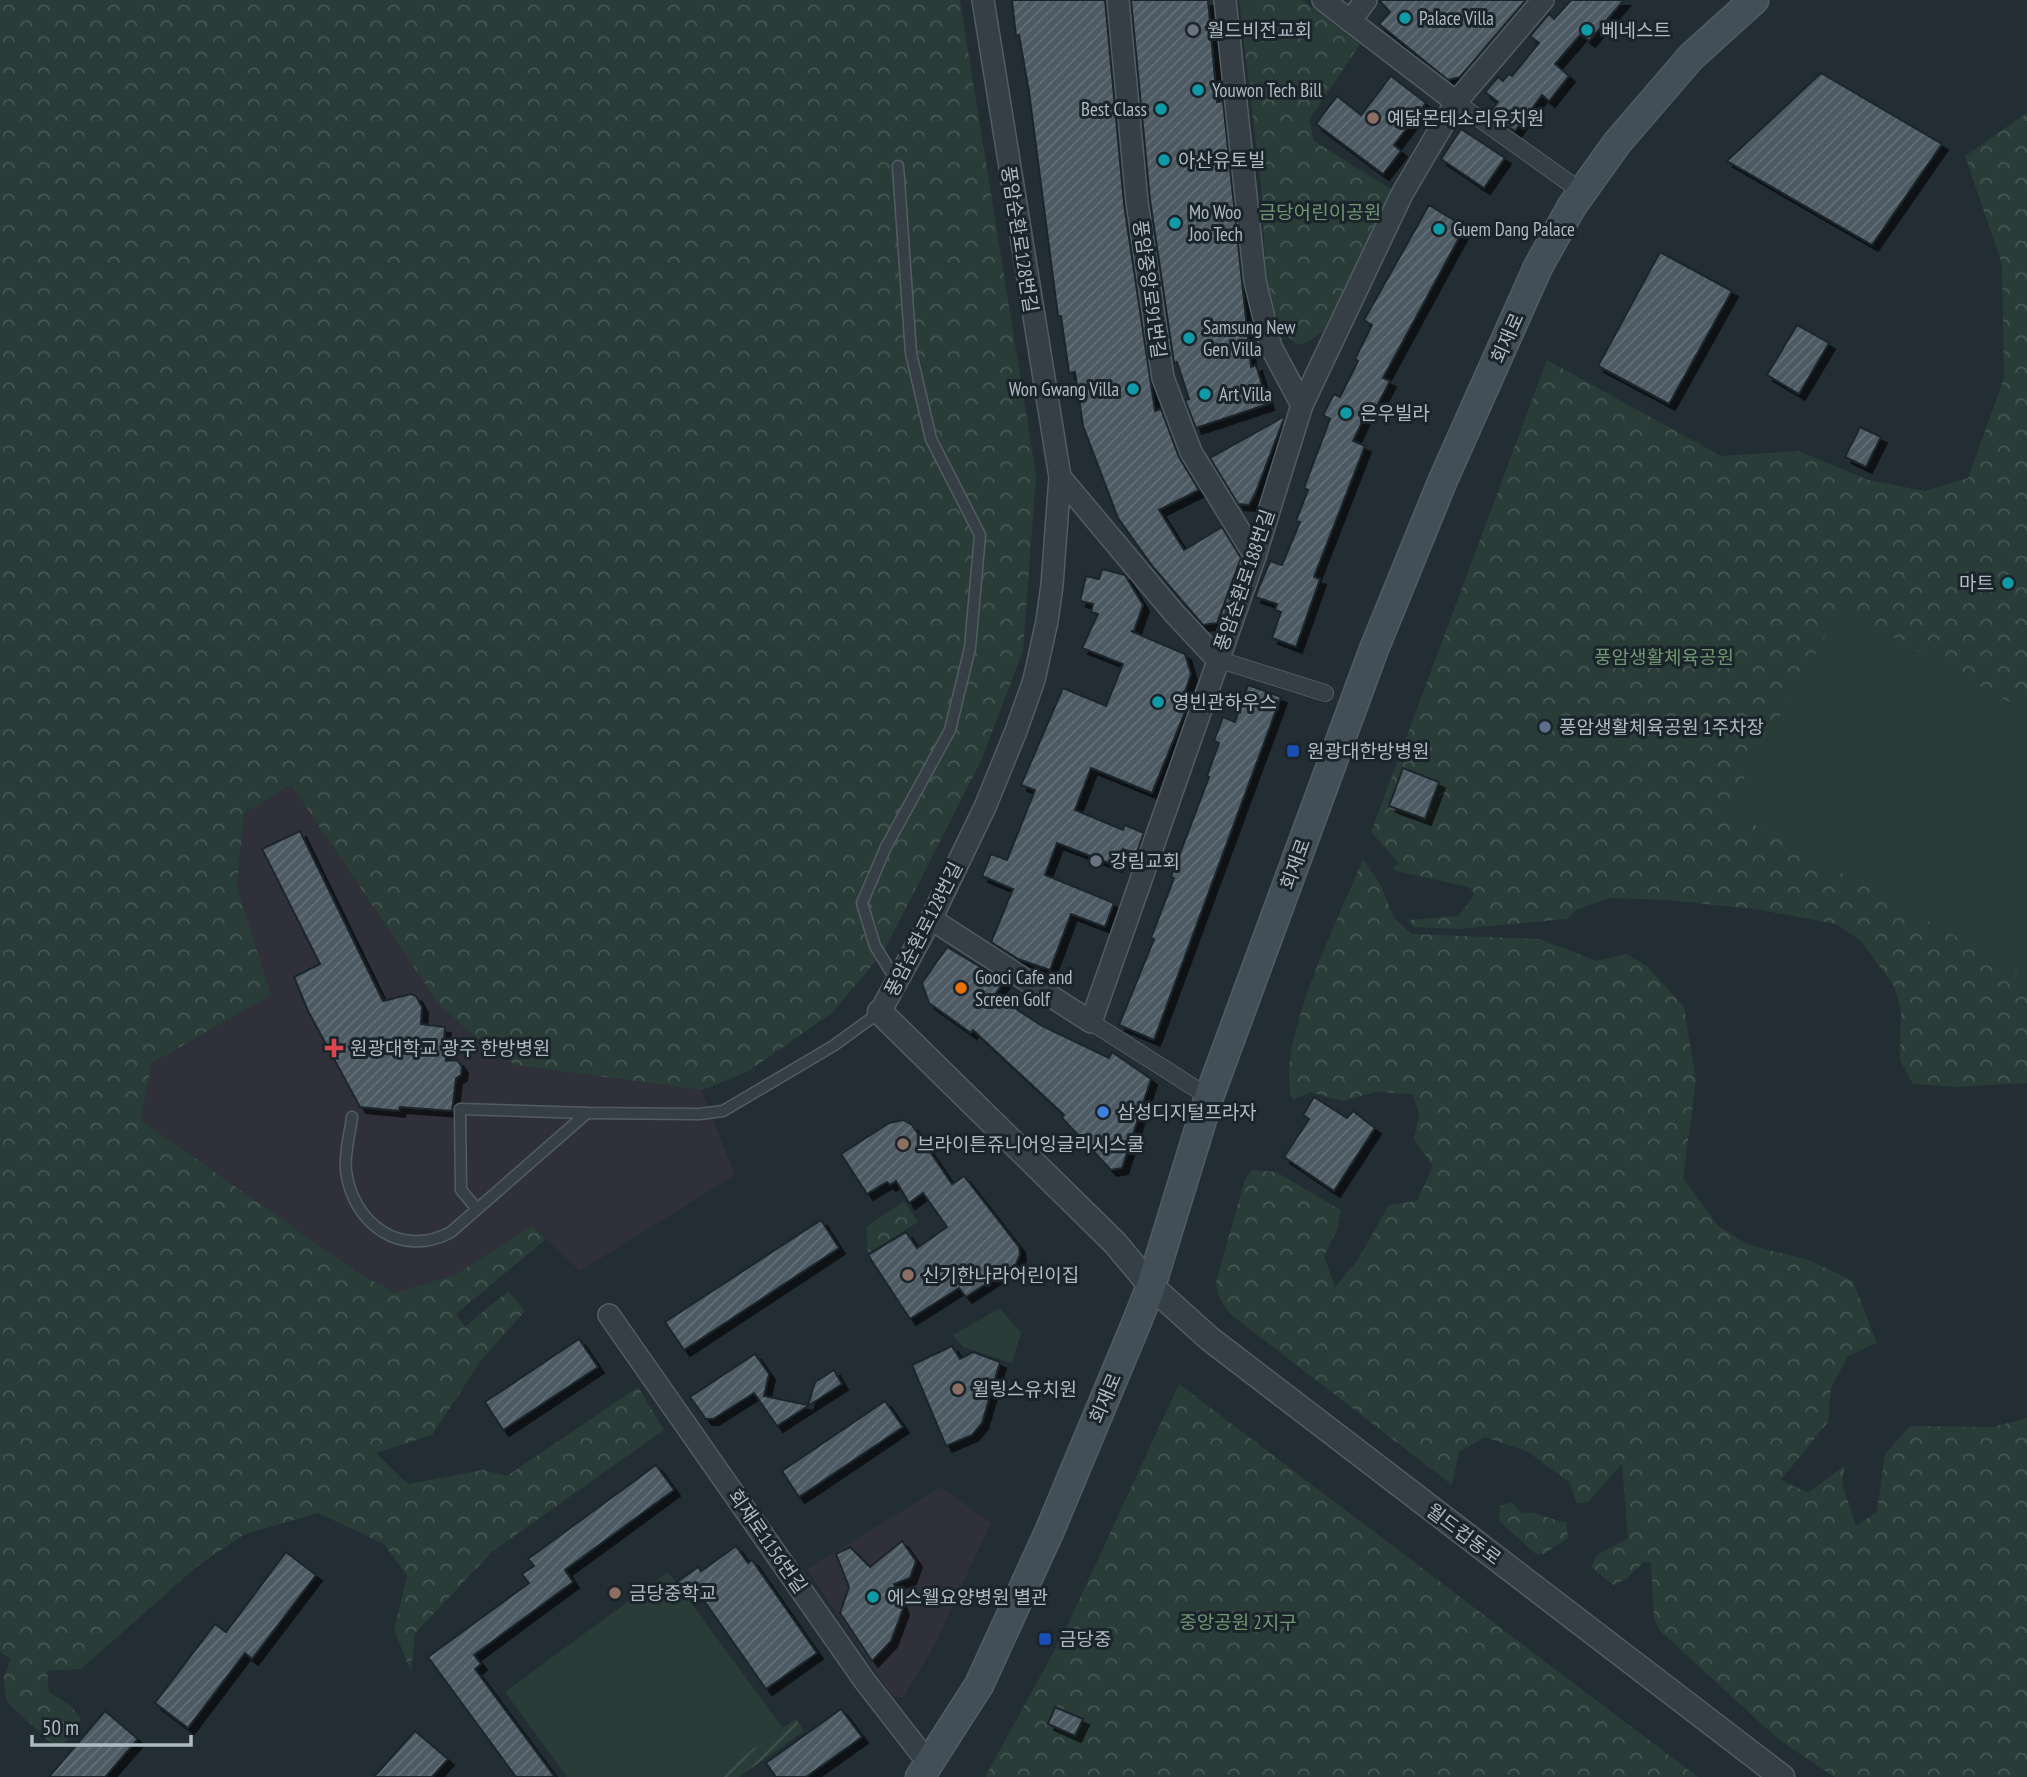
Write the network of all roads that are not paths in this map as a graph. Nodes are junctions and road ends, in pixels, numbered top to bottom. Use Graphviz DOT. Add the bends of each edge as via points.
graph roads {
  1 [pos="983,0"];
  2 [pos="1118,0"];
  3 [pos="1224,0"];
  4 [pos="1323,0"];
  5 [pos="1366,0"];
  6 [pos="1543,0"];
  7 [pos="1754,0"];
  8 [pos="1350,21"];
  9 [pos="1456,102"];
  10 [pos="898,166"];
  11 [pos="1582,192"];
  12 [pos="1302,405"];
  13 [pos="1060,477"];
  14 [pos="1255,556"];
  15 [pos="1217,659"];
  16 [pos="1325,693"];
  17 [pos="930,919"];
  18 [pos="896,981"];
  19 [pos="880,1012"];
  20 [pos="1091,1022"];
  21 [pos="1209,1097"];
  22 [pos="587,1113"];
  23 [pos="352,1117"];
  24 [pos="477,1209"];
  25 [pos="1150,1286"];
  26 [pos="609,1315"];
  27 [pos="925,1771"];
  28 [pos="1782,1777"];
  1 -- 13 [label="street, 풍암순환로128번길"];
  2 -- 14 [label="street, 풍암중앙로91번길" via="1138,202 1163,378 1191,452"];
  3 -- 12 [label="street" via="1255,281 1271,348"];
  4 -- 8 [label="street"];
  5 -- 8 [label="street"];
  6 -- 9 [label="street, 풍암순환로188번길"];
  7 -- 11 [label="main road, 회재로" via="1691,58"];
  8 -- 9 [label="street"];
  9 -- 11 [label="street"];
  9 -- 12 [label="street, 풍암순환로188번길" via="1402,194"];
  10 -- 18 [label="lane" via="911,353 931,439 980,535 970,648 950,730 886,847 862,903 875,946"];
  11 -- 21 [label="main road, 회재로" via="1538,267 1443,480 1374,649"];
  12 -- 14 [label="street, 풍암순환로188번길"];
  13 -- 15 [label="street"];
  13 -- 17 [label="street, 풍암순환로128번길" via="1047,621 1034,680 985,807"];
  14 -- 15 [label="street, 풍암순환로188번길"];
  15 -- 16 [label="street"];
  15 -- 20 [label="street, 풍암순환로188번길"];
  17 -- 18 [label="street, 풍암순환로128번길"];
  17 -- 20 [label="street"];
  18 -- 19 [label="street, 풍암순환로128번길"];
  19 -- 22 [label="lane" via="833,1046 723,1111"];
  19 -- 25 [label="street, 풍암순환로128번길" via="1115,1243"];
  20 -- 21 [label="street"];
  21 -- 25 [label="main road, 회재로"];
  22 -- 24 [label="lane"];
  22 -- 24 [label="lane" via="460,1109 461,1190"];
  23 -- 24 [label="lane" via="346,1169 351,1192 369,1220 391,1237 410,1244 433,1242"];
  25 -- 27 [label="main road, 회재로" via="979,1685"];
  25 -- 28 [label="street, 월드컵동로" via="1210,1339"];
  26 -- 27 [label="street, 회재로1156번길"];
}
